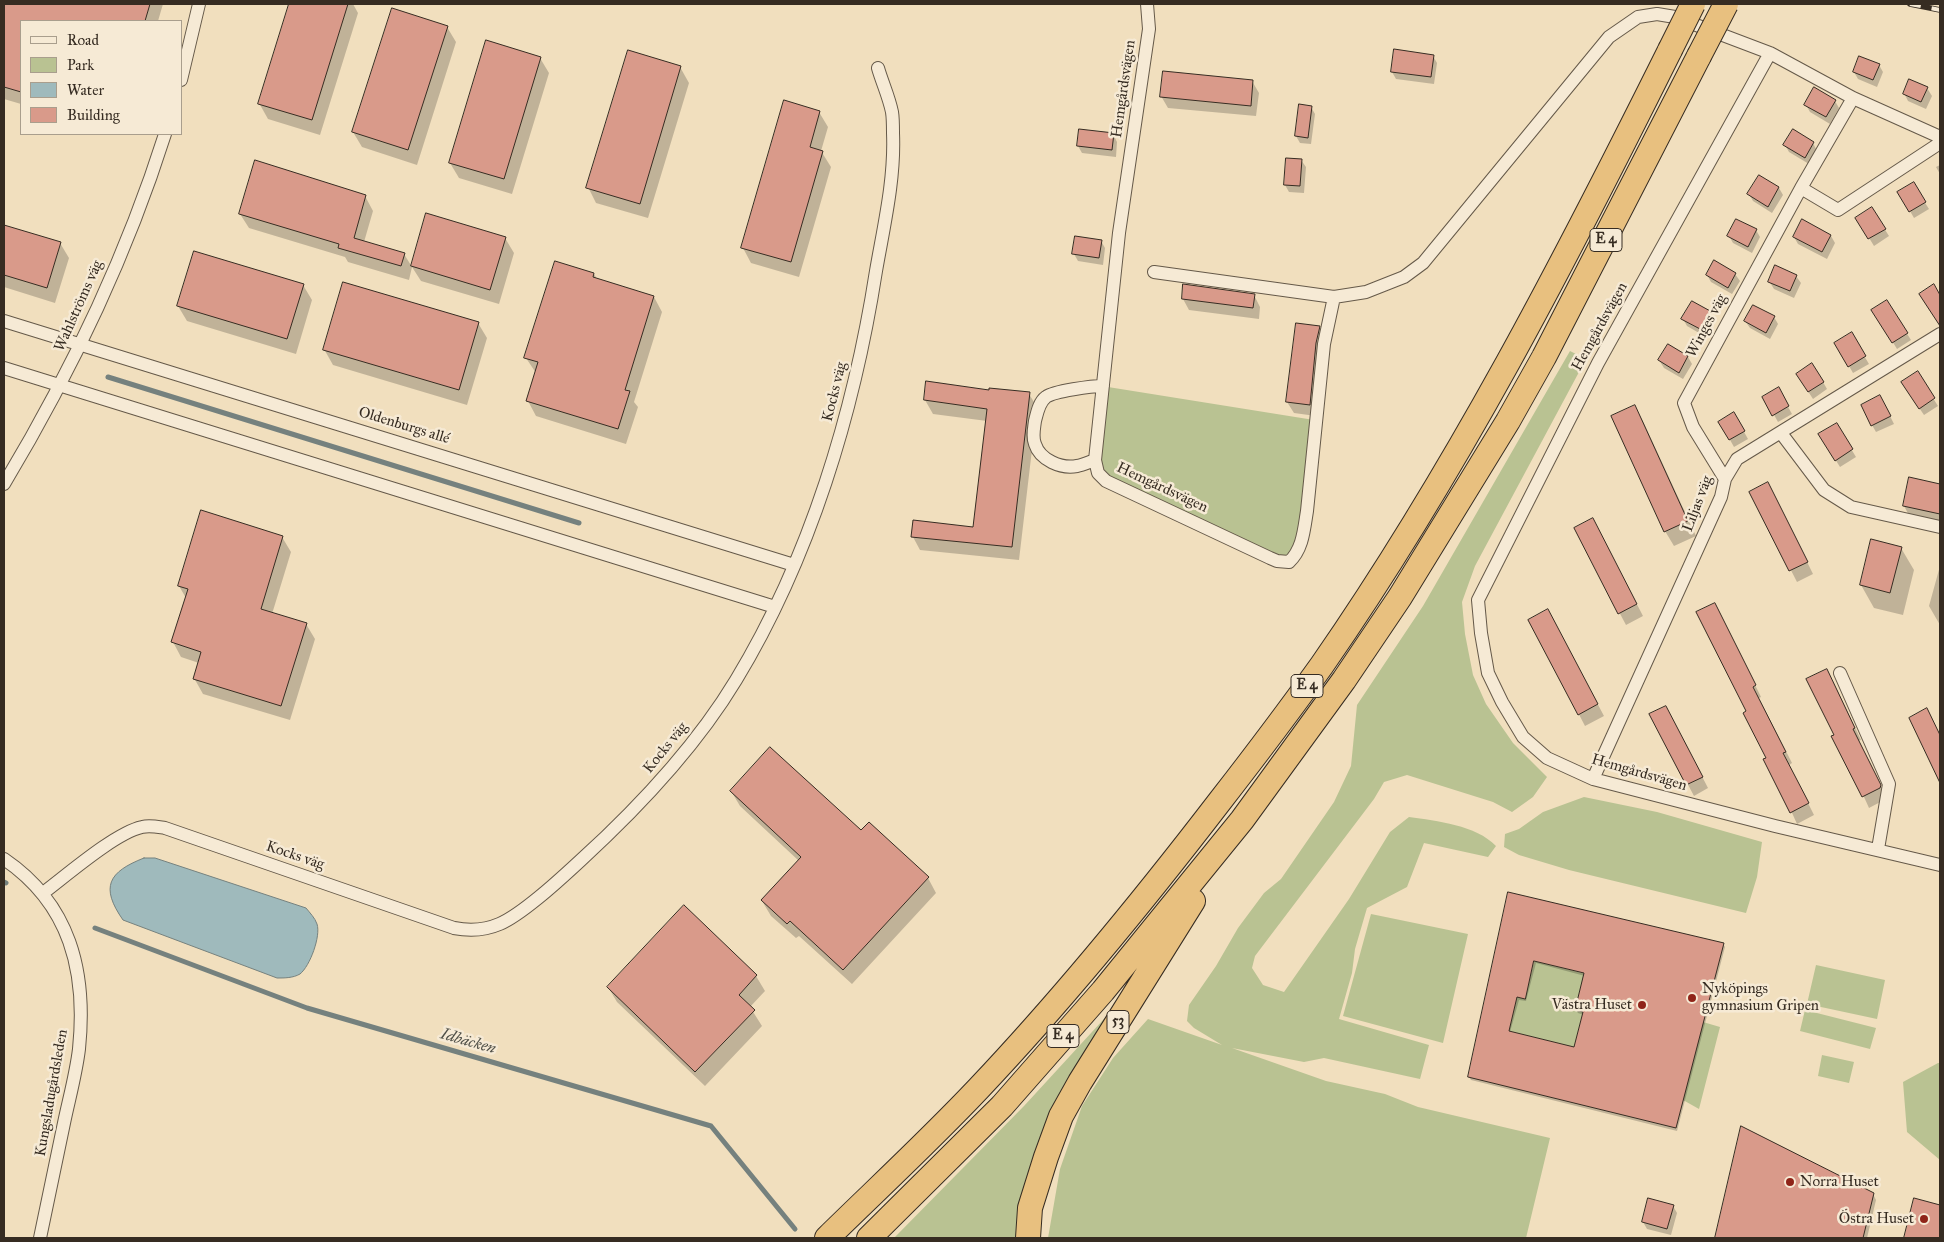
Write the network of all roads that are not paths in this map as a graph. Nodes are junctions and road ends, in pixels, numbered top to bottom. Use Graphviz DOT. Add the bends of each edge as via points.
graph roads {
  1 [pos="199,4"];
  2 [pos="1147,4"];
  3 [pos="1693,4"];
  4 [pos="1726,4"];
  5 [pos="1770,53"];
  6 [pos="878,68"];
  7 [pos="182,76"];
  8 [pos="1853,98"];
  9 [pos="165,135"];
  10 [pos="1940,137"];
  11 [pos="1940,144"];
  12 [pos="1801,188"];
  13 [pos="1154,272"];
  14 [pos="1334,297"];
  15 [pos="4,321"];
  16 [pos="1940,334"];
  17 [pos="80,345"];
  18 [pos="4,368"];
  19 [pos="60,385"];
  20 [pos="1103,386"];
  21 [pos="1780,433"];
  22 [pos="1095,460"];
  23 [pos="1725,479"];
  24 [pos="4,484"];
  25 [pos="1940,527"];
  26 [pos="794,564"];
  27 [pos="775,607"];
  28 [pos="1840,673"];
  29 [pos="1593,779"];
  30 [pos="1242,820"];
  31 [pos="1878,849"];
  32 [pos="4,859"];
  33 [pos="1940,864"];
  34 [pos="43,893"];
  35 [pos="40,1238"];
  36 [pos="827,1238"];
  37 [pos="869,1238"];
  38 [pos="1028,1238"];
  1 -- 7 [label="street"];
  2 -- 20 [label="street, Hemgårdsvägen" via="1149,29 1119,233"];
  3 -- 36 [label="highway, E 4, bridge" via="1594,203 1446,472 1317,672 1175,860 1081,973 978,1089"];
  4 -- 30 [label="highway, E 4, bridge" via="1558,331 1508,421 1400,597"];
  5 -- 8 [label="street"];
  5 -- 14 [label="street" via="1675,17 1657,14 1638,17 1609,36 1423,263 1404,277 1366,292"];
  5 -- 29 [label="street, Hemgårdsvägen" via="1598,363 1478,600 1488,673 1523,737 1547,758"];
  6 -- 26 [label="street, Kocks väg" via="892,113 894,160 872,300 842,431"];
  8 -- 10 [label="street"];
  8 -- 12 [label="street, Winges väg"];
  9 -- 17 [label="street, Wahlströms väg" via="129,234"];
  11 -- 12 [label="street" via="1838,210"];
  12 -- 23 [label="street, Winges väg" via="1684,403 1693,427"];
  13 -- 14 [label="street"];
  14 -- 22 [label="street, Hemgårdsvägen" via="1324,344 1303,537 1296,555 1289,562 1270,558 1106,481 1098,473"];
  15 -- 17 [label="street, Oldenburgs allé"];
  16 -- 21 [label="street, Liljas väg"];
  17 -- 19 [label="street, Wahlströms väg"];
  17 -- 26 [label="street, Oldenburgs allé"];
  18 -- 19 [label="street"];
  19 -- 24 [label="street, Wahlströms väg"];
  19 -- 27 [label="street"];
  20 -- 22 [label="street, Hemgårdsvägen"];
  20 -- 22 [label="street" via="1054,393 1045,398 1039,406 1033,434 1040,453 1056,464 1077,466"];
  21 -- 23 [label="street, Liljas väg" via="1737,459"];
  21 -- 25 [label="street" via="1824,490 1851,507"];
  23 -- 29 [label="street, Liljas väg" via="1721,498"];
  26 -- 27 [label="street, Kocks väg"];
  27 -- 34 [label="street, Kocks väg" via="758,643 721,704 654,789 560,879 513,918 500,924 487,929 454,928 165,828 151,826 130,831"];
  28 -- 31 [label="street" via="1889,784"];
  29 -- 31 [label="street, Hemgårdsvägen"];
  30 -- 37 [label="highway, E 4" via="1104,991 1002,1106"];
  30 -- 38 [label="highway, 53" via="1061,1116 1030,1208"];
  31 -- 33 [label="street, Hemgårdsvägen"];
  32 -- 34 [label="street, Kungsladugårdsleden" via="24,872"];
  34 -- 35 [label="street, Kungsladugårdsleden" via="61,922 74,956 80,1020 79,1050"];
}
